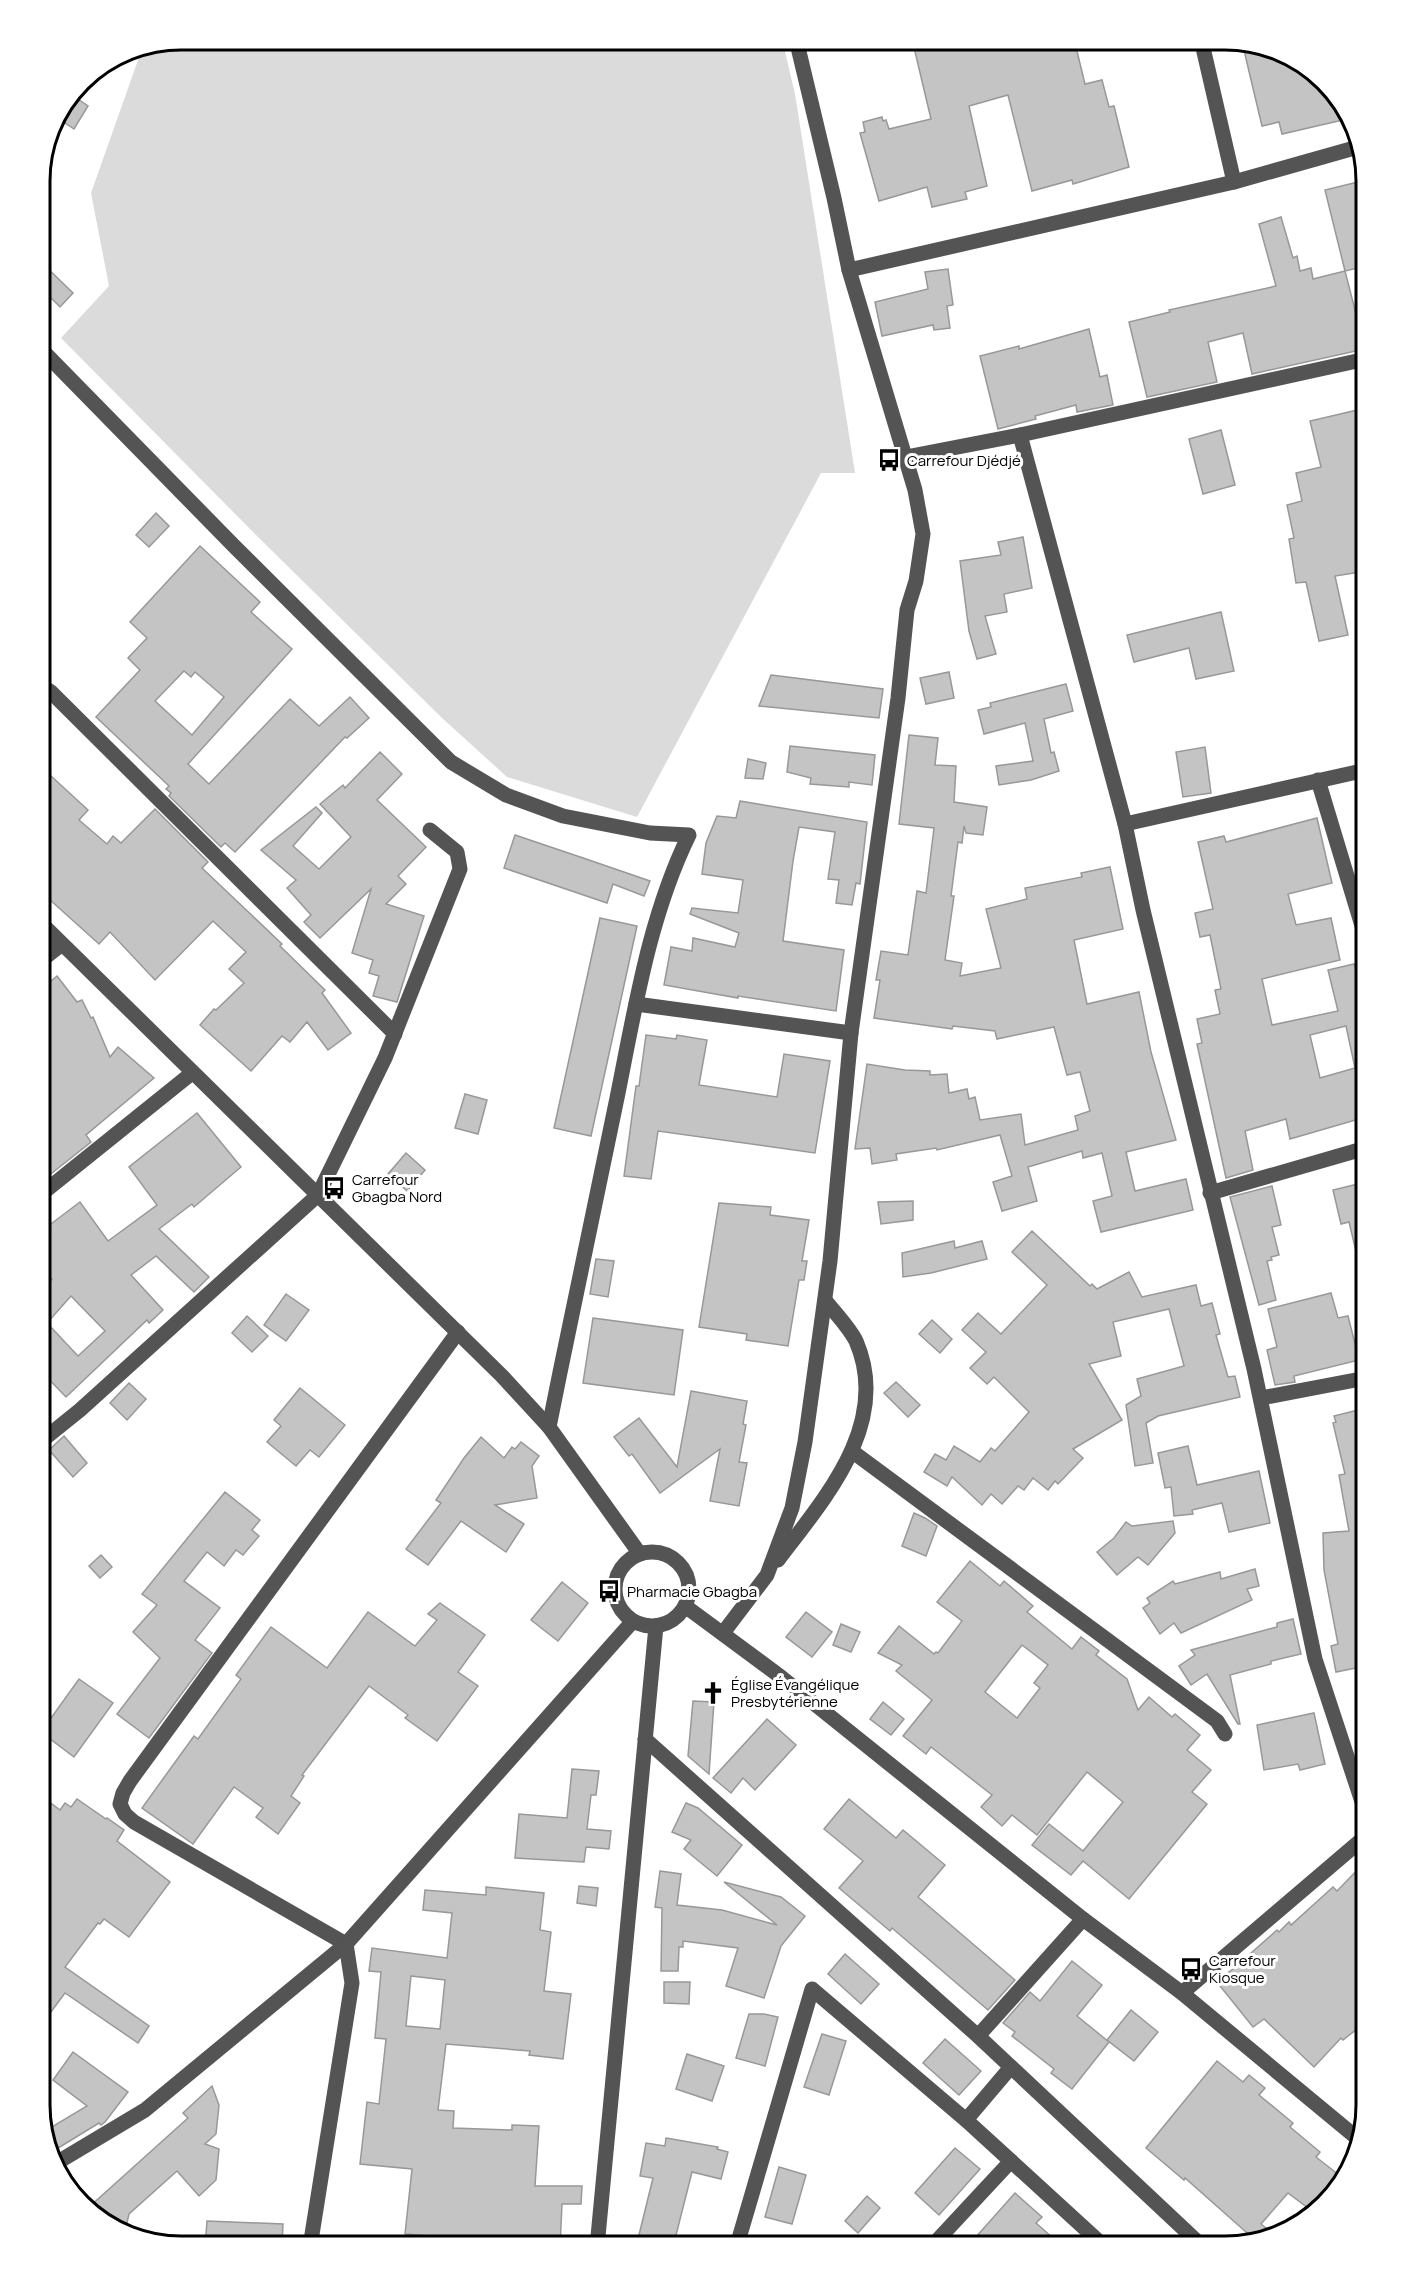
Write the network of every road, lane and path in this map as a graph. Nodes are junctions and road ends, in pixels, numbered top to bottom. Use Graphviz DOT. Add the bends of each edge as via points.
graph roads {
  1 [pos="799,50"];
  2 [pos="1204,50"];
  3 [pos="1352,149"];
  4 [pos="1234,182"];
  5 [pos="849,270"];
  6 [pos="50,358"];
  7 [pos="1355,361"];
  8 [pos="1020,435"];
  9 [pos="906,457"];
  10 [pos="50,693"];
  11 [pos="1355,772"];
  12 [pos="1318,780"];
  13 [pos="1125,824"];
  14 [pos="430,830"];
  15 [pos="1355,903"];
  16 [pos="50,932"];
  17 [pos="62,944"];
  18 [pos="50,953"];
  19 [pos="636,1004"];
  20 [pos="851,1033"];
  21 [pos="395,1034"];
  22 [pos="192,1073"];
  23 [pos="1355,1151"];
  24 [pos="50,1187"];
  25 [pos="1210,1193"];
  26 [pos="318,1194"];
  27 [pos="825,1300"];
  28 [pos="459,1332"];
  29 [pos="1355,1380"];
  30 [pos="1261,1398"];
  31 [pos="549,1427"];
  32 [pos="50,1434"];
  33 [pos="853,1452"];
  34 [pos="640,1554"];
  35 [pos="767,1575"];
  36 [pos="685,1606"];
  37 [pos="633,1621"];
  38 [pos="656,1626"];
  39 [pos="723,1634"];
  40 [pos="1225,1734"];
  41 [pos="645,1739"];
  42 [pos="1355,1781"];
  43 [pos="1355,1845"];
  44 [pos="1083,1919"];
  45 [pos="346,1944"];
  46 [pos="1182,1993"];
  47 [pos="978,2036"];
  48 [pos="1011,2067"];
  49 [pos="966,2120"];
  50 [pos="1352,2135"];
  51 [pos="61,2160"];
  52 [pos="1011,2161"];
  53 [pos="312,2236"];
  54 [pos="598,2236"];
  55 [pos="740,2236"];
  56 [pos="940,2236"];
  57 [pos="1093,2236"];
  58 [pos="1191,2236"];
  1 -- 5 [label="street"];
  2 -- 4 [label="street"];
  3 -- 4 [label="street"];
  4 -- 5 [label="street"];
  5 -- 9 [label="street"];
  6 -- 19 [label="street" via="451,762 506,795 563,816 650,833 689,835 658,912"];
  7 -- 8 [label="street"];
  8 -- 9 [label="street"];
  8 -- 13 [label="street"];
  9 -- 20 [label="street" via="923,534 907,610"];
  10 -- 21 [label="street"];
  11 -- 12 [label="street"];
  12 -- 13 [label="street"];
  12 -- 15 [label="street"];
  13 -- 25 [label="street"];
  14 -- 21 [label="street" via="457,852 460,869"];
  16 -- 17 [label="street"];
  17 -- 18 [label="street"];
  17 -- 22 [label="street"];
  19 -- 20 [label="street"];
  19 -- 31 [label="street"];
  20 -- 27 [label="street"];
  21 -- 26 [label="street"];
  22 -- 24 [label="street"];
  22 -- 26 [label="street"];
  23 -- 25 [label="street"];
  25 -- 30 [label="street"];
  26 -- 28 [label="street"];
  26 -- 32 [label="street"];
  27 -- 33 [label="street" via="855,1340 866,1375 866,1399"];
  27 -- 35 [label="street" via="792,1508"];
  28 -- 31 [label="street"];
  28 -- 45 [label="street" via="130,1781 120,1804 134,1822"];
  29 -- 30 [label="street"];
  30 -- 42 [label="street" via="1315,1659"];
  31 -- 34 [label="street"];
  33 -- 35 [label="street"];
  33 -- 40 [label="street" via="1217,1720"];
  34 -- 36 [label="street" via="665,1554 676,1560 688,1581"];
  34 -- 37 [label="street" via="621,1568 616,1580 618,1604"];
  35 -- 39 [label="street"];
  36 -- 38 [label="street" via="668,1623"];
  36 -- 39 [label="street"];
  37 -- 38 [label="street"];
  37 -- 45 [label="street"];
  38 -- 41 [label="street"];
  39 -- 44 [label="street"];
  41 -- 47 [label="street"];
  41 -- 54 [label="street"];
  43 -- 46 [label="street"];
  44 -- 46 [label="street"];
  44 -- 47 [label="street"];
  45 -- 51 [label="street" via="145,2110"];
  45 -- 53 [label="street" via="352,1983"];
  46 -- 50 [label="street"];
  47 -- 48 [label="street"];
  48 -- 49 [label="street"];
  48 -- 58 [label="street"];
  49 -- 52 [label="street"];
  49 -- 55 [label="street" via="812,1989"];
  52 -- 56 [label="street"];
  52 -- 57 [label="street"];
}
